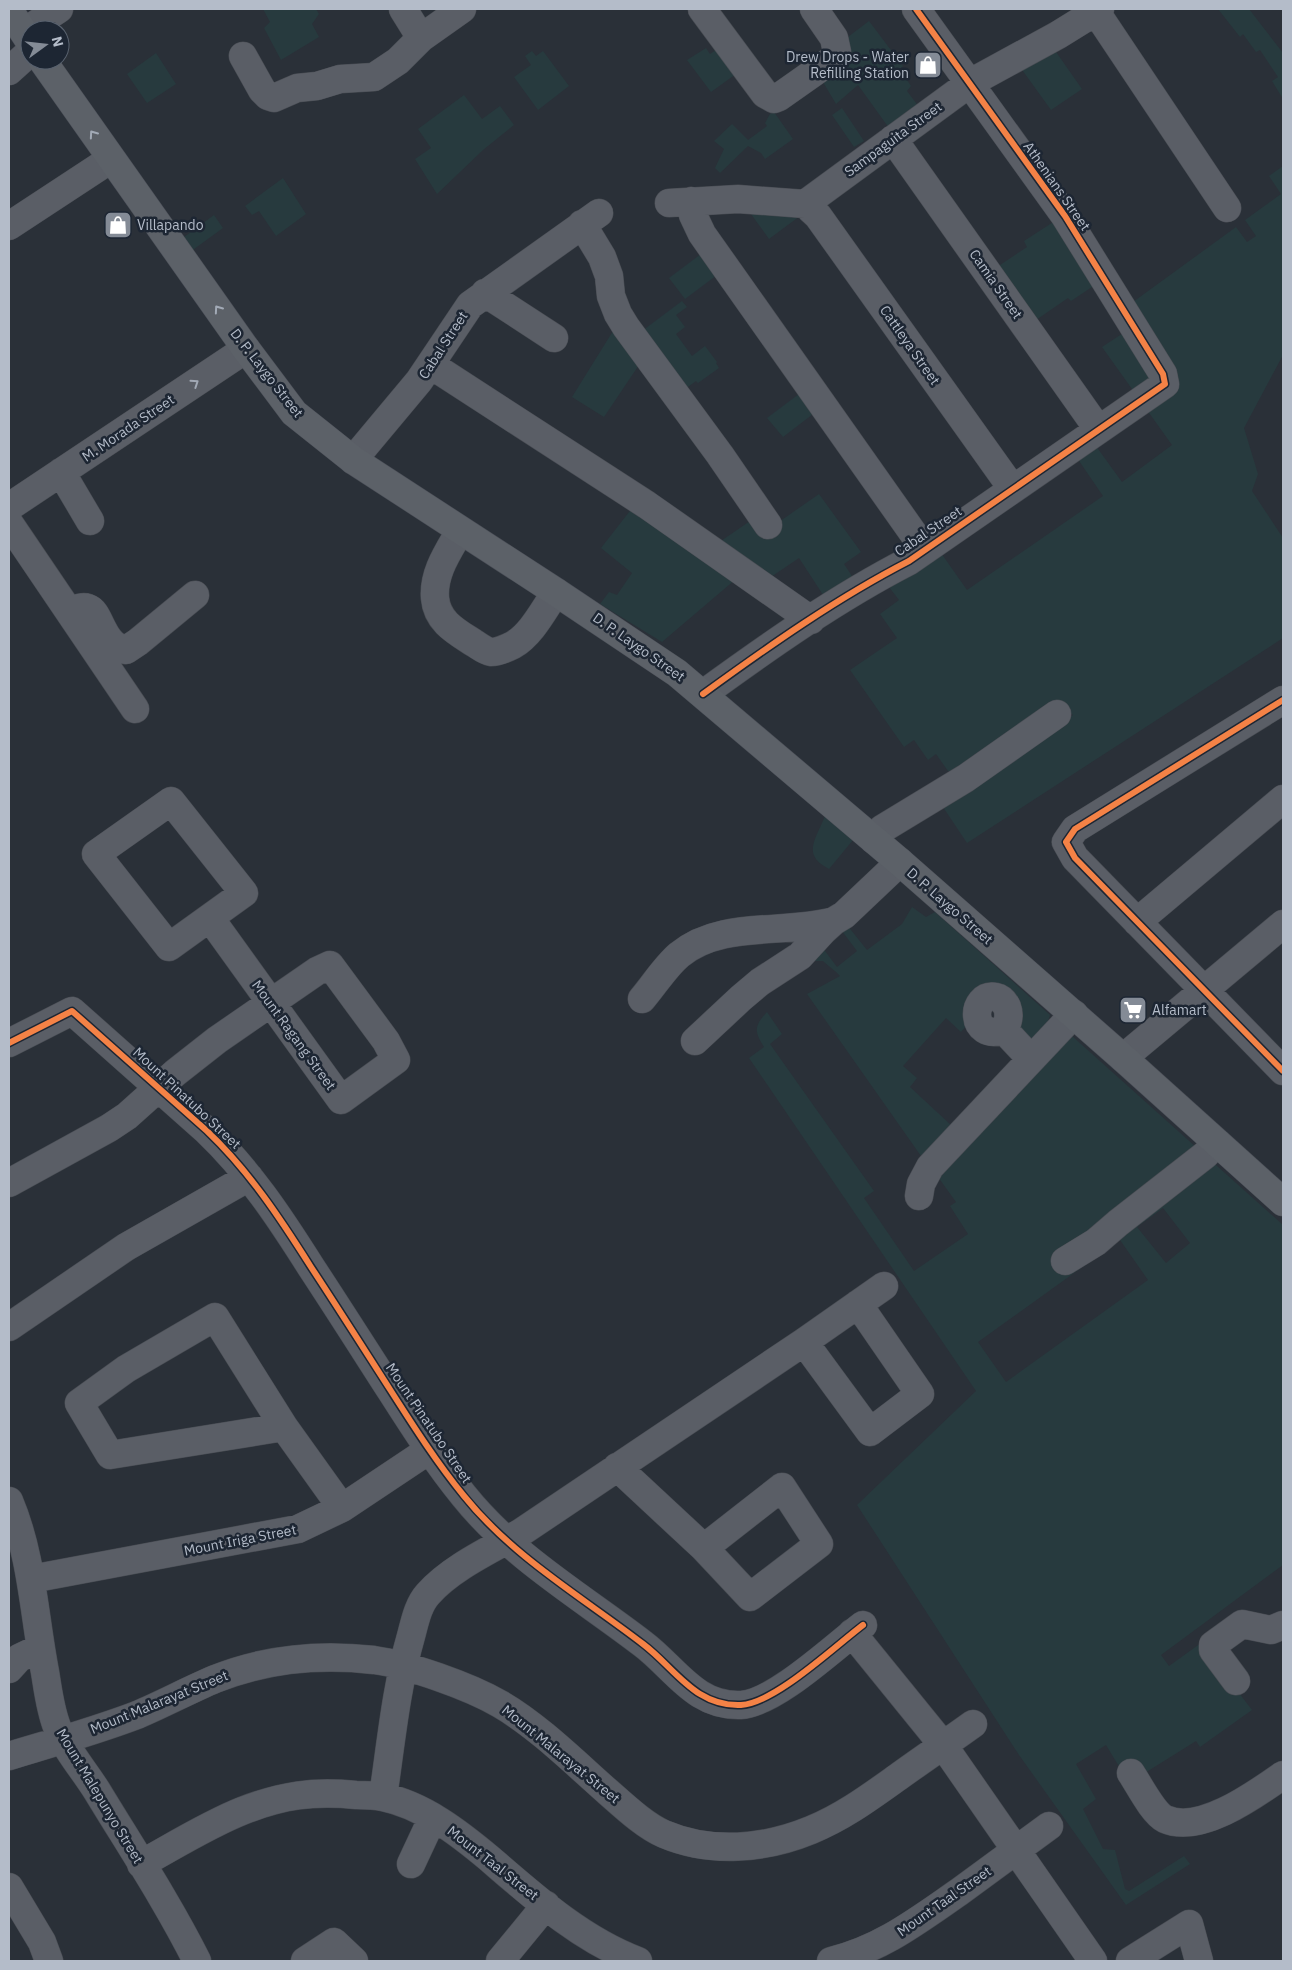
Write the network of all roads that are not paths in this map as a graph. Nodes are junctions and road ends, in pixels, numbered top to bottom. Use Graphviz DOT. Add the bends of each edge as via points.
graph roads {
  1 [pos="59,9"];
  2 [pos="403,9"];
  3 [pos="462,9"];
  4 [pos="702,9"];
  5 [pos="815,9"];
  6 [pos="916,9"];
  7 [pos="9,10"];
  8 [pos="1097,10"];
  9 [pos="49,20"];
  10 [pos="20,29"];
  11 [pos="421,38"];
  12 [pos="20,54"];
  13 [pos="243,56"];
  14 [pos="49,70"];
  15 [pos="9,71"];
  16 [pos="970,83"];
  17 [pos="893,139"];
  18 [pos="111,159"];
  19 [pos="805,204"];
  20 [pos="1228,208"];
  21 [pos="9,226"];
  22 [pos="485,293"];
  23 [pos="554,338"];
  24 [pos="246,349"];
  25 [pos="431,365"];
  26 [pos="1165,384"];
  27 [pos="1098,429"];
  28 [pos="353,460"];
  29 [pos="61,472"];
  30 [pos="1012,488"];
  31 [pos="9,507"];
  32 [pos="90,521"];
  33 [pos="9,524"];
  34 [pos="768,525"];
  35 [pos="460,530"];
  36 [pos="925,550"];
  37 [pos="556,592"];
  38 [pos="195,596"];
  39 [pos="69,611"];
  40 [pos="811,620"];
  41 [pos="703,694"];
  42 [pos="1283,700"];
  43 [pos="135,709"];
  44 [pos="1057,714"];
  45 [pos="1283,799"];
  46 [pos="874,840"];
  47 [pos="900,862"];
  48 [pos="210,918"];
  49 [pos="834,921"];
  50 [pos="1137,922"];
  51 [pos="1283,924"];
  52 [pos="1204,989"];
  53 [pos="642,999"];
  54 [pos="270,1002"];
  55 [pos="1074,1014"];
  56 [pos="1004,1030"];
  57 [pos="695,1041"];
  58 [pos="9,1043"];
  59 [pos="1123,1058"];
  60 [pos="1031,1059"];
  61 [pos="1282,1068"];
  62 [pos="159,1087"];
  63 [pos="1217,1143"];
  64 [pos="249,1177"];
  65 [pos="9,1183"];
  66 [pos="919,1196"];
  67 [pos="1283,1202"];
  68 [pos="1065,1261"];
  69 [pos="884,1286"];
  70 [pos="858,1304"];
  71 [pos="9,1327"];
  72 [pos="804,1342"];
  73 [pos="284,1427"];
  74 [pos="429,1450"];
  75 [pos="617,1468"];
  76 [pos="9,1501"];
  77 [pos="342,1508"];
  78 [pos="507,1540"];
  79 [pos="704,1548"];
  80 [pos="31,1579"];
  81 [pos="1283,1626"];
  82 [pos="40,1648"];
  83 [pos="403,1667"];
  84 [pos="9,1669"];
  85 [pos="1236,1681"];
  86 [pos="972,1724"];
  87 [pos="63,1740"];
  88 [pos="943,1745"];
  89 [pos="9,1756"];
  90 [pos="1131,1773"];
  91 [pos="1283,1775"];
  92 [pos="383,1797"];
  93 [pos="433,1817"];
  94 [pos="1049,1826"];
  95 [pos="1015,1851"];
  96 [pos="141,1864"];
  97 [pos="410,1864"];
  98 [pos="9,1887"];
  99 [pos="546,1905"];
  100 [pos="842,1960"];
  101 [pos="49,1961"];
  102 [pos="197,1961"];
  103 [pos="305,1961"];
  104 [pos="354,1961"];
  105 [pos="500,1961"];
  106 [pos="638,1961"];
  107 [pos="1094,1961"];
  108 [pos="1130,1961"];
  109 [pos="1199,1961"];
  1 -- 9 [label="street"];
  2 -- 11 [label="street"];
  3 -- 11 [label="street"];
  4 -- 5 [label="street" via="765,94 774,99 835,56 834,38"];
  6 -- 16 [label="street, Athenians Street"];
  7 -- 10 [label="main road"];
  8 -- 16 [label="street, Sampaguita Street"];
  8 -- 20 [label="street"];
  11 -- 13 [label="street" via="398,61 374,77 340,79 297,88 274,98 262,90"];
  12 -- 15 [label="street"];
  18 -- 14 [label="main road, D. P. Laygo Street, one-way"];
  16 -- 17 [label="street, Sampaguita Street"];
  16 -- 26 [label="street, Athenians Street" via="1065,216 1163,374"];
  17 -- 19 [label="street, Sampaguita Street"];
  17 -- 27 [label="street, Camia Street"];
  18 -- 21 [label="street"];
  24 -- 18 [label="main road, D. P. Laygo Street, one-way"];
  19 -- 30 [label="street, Cattleya Street" via="818,216"];
  19 -- 36 [label="street" via="738,199 680,202 693,215 702,234"];
  22 -- 23 [label="street"];
  22 -- 25 [label="street, Cabal Street" via="460,317"];
  22 -- 34 [label="street, Cabal Street" via="591,218 618,314"];
  24 -- 28 [label="main road, D. P. Laygo Street" via="294,413"];
  29 -- 24 [label="street, M. Morada Street, one-way"];
  25 -- 28 [label="street, Cabal Street"];
  25 -- 40 [label="street" via="647,504"];
  26 -- 27 [label="street, Cabal Street"];
  27 -- 30 [label="street, Cabal Street"];
  28 -- 35 [label="main road, D. P. Laygo Street"];
  29 -- 31 [label="street, M. Morada Street"];
  29 -- 32 [label="street"];
  30 -- 36 [label="street, Cabal Street"];
  33 -- 39 [label="street"];
  35 -- 37 [label="main road, D. P. Laygo Street"];
  35 -- 37 [label="street" via="442,564 436,584 439,613 450,628 489,652 498,651 525,636"];
  36 -- 40 [label="street, Cabal Street"];
  37 -- 41 [label="main road, D. P. Laygo Street" via="661,661"];
  38 -- 39 [label="street" via="126,650 113,644 104,634 94,611 81,608"];
  39 -- 43 [label="street"];
  40 -- 41 [label="street, Cabal Street"];
  41 -- 46 [label="main road, D. P. Laygo Street"];
  42 -- 50 [label="street" via="1075,829 1066,842 1074,858"];
  44 -- 46 [label="street" via="966,778 882,829"];
  45 -- 50 [label="street"];
  46 -- 47 [label="main road, D. P. Laygo Street"];
  47 -- 49 [label="street"];
  47 -- 55 [label="main road, D. P. Laygo Street"];
  48 -- 48 [label="street" via="244,893 170,801 96,854 169,947"];
  48 -- 54 [label="street, Mount Ragang Street"];
  49 -- 53 [label="street" via="801,928 746,930 704,939 679,955"];
  49 -- 57 [label="street" via="800,956 760,982"];
  50 -- 52 [label="street"];
  51 -- 52 [label="street"];
  52 -- 59 [label="street"];
  52 -- 61 [label="street"];
  54 -- 54 [label="street, Mount Ragang Street" via="341,1100 396,1060 386,1041 330,965"];
  54 -- 62 [label="street"];
  55 -- 59 [label="main road, D. P. Laygo Street"];
  55 -- 60 [label="street"];
  56 -- 60 [label="street"];
  58 -- 62 [label="street, Mount Pinatubo Street" via="72,1011"];
  59 -- 63 [label="main road, D. P. Laygo Street"];
  60 -- 66 [label="street" via="930,1167"];
  62 -- 64 [label="street, Mount Pinatubo Street" via="224,1147"];
  62 -- 65 [label="street" via="110,1128"];
  63 -- 67 [label="main road, D. P. Laygo Street"];
  63 -- 68 [label="street" via="1096,1242"];
  64 -- 71 [label="street" via="126,1247"];
  64 -- 74 [label="street, Mount Pinatubo Street"];
  69 -- 70 [label="street"];
  70 -- 72 [label="street"];
  70 -- 72 [label="street" via="920,1394 870,1432"];
  72 -- 75 [label="street"];
  73 -- 73 [label="street" via="215,1317 126,1369 79,1403 110,1455"];
  73 -- 77 [label="street"];
  74 -- 77 [label="street, Mount Iriga Street"];
  74 -- 78 [label="street, Mount Pinatubo Street" via="465,1497"];
  75 -- 78 [label="street"];
  75 -- 79 [label="street"];
  76 -- 80 [label="street, Mount Malepunyo Street"];
  77 -- 80 [label="street, Mount Iriga Street" via="298,1530"];
  78 -- 83 [label="street" via="477,1556 427,1595 419,1609"];
  78 -- 88 [label="street, Mount Pinatubo Street" via="550,1577 652,1650 688,1687 713,1701 740,1705 780,1690 857,1629"];
  80 -- 82 [label="street, Mount Malepunyo Street"];
  81 -- 85 [label="street" via="1272,1630 1242,1624 1213,1645 1213,1650"];
  82 -- 84 [label="street" via="19,1658"];
  82 -- 87 [label="street, Mount Malepunyo Street" via="52,1710"];
  83 -- 87 [label="street, Mount Malarayat Street" via="345,1658 298,1659 265,1664 230,1674 138,1714"];
  83 -- 88 [label="street, Mount Malarayat Street" via="462,1686 501,1704 663,1834 696,1844 733,1848 770,1843 810,1831 865,1801"];
  83 -- 92 [label="street"];
  86 -- 88 [label="street, Mount Malarayat Street"];
  87 -- 89 [label="street, Mount Malarayat Street"];
  87 -- 96 [label="street, Mount Malepunyo Street"];
  88 -- 95 [label="street"];
  90 -- 91 [label="street" via="1157,1812 1165,1819 1180,1821 1210,1817 1239,1805"];
  92 -- 93 [label="street, Mount Taal Street"];
  92 -- 96 [label="street, Mount Taal Street" via="333,1793 286,1797 240,1812"];
  93 -- 97 [label="street"];
  93 -- 99 [label="street, Mount Taal Street" via="477,1848"];
  94 -- 95 [label="street, Mount Taal Street"];
  95 -- 100 [label="street, Mount Taal Street" via="908,1928"];
  95 -- 107 [label="street"];
  96 -- 102 [label="street, Mount Malepunyo Street"];
  98 -- 101 [label="street" via="42,1942"];
  99 -- 105 [label="street"];
  99 -- 106 [label="street, Mount Taal Street" via="603,1946"];
  103 -- 104 [label="street" via="334,1942"];
  108 -- 109 [label="street" via="1189,1924"];
}
